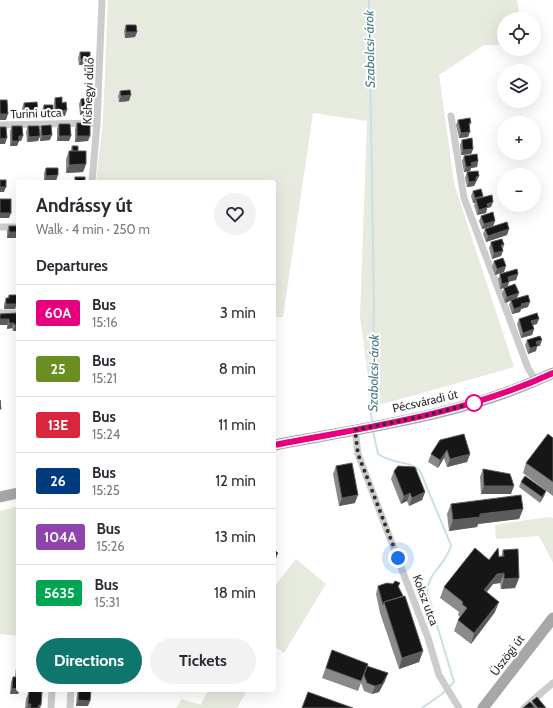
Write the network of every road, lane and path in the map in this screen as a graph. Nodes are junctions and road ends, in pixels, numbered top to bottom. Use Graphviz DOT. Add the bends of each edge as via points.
graph roads {
  1 [pos="102,0"];
  2 [pos="451,116"];
  3 [pos="97,123"];
  4 [pos="0,125"];
  5 [pos="92,180"];
  6 [pos="0,227"];
  7 [pos="16,227"];
  8 [pos="0,313"];
  9 [pos="16,313"];
  10 [pos="553,373"];
  11 [pos="536,381"];
  12 [pos="355,430"];
  13 [pos="276,445"];
  14 [pos="16,494"];
  15 [pos="0,497"];
  16 [pos="553,618"];
  17 [pos="553,683"];
  18 [pos="52,692"];
  19 [pos="71,692"];
  20 [pos="51,708"];
  21 [pos="70,708"];
  22 [pos="459,708"];
  23 [pos="483,708"];
  24 [pos="524,708"];
  1 -- 3 [label="street, Kishegyi dűlő"];
  2 -- 11 [label="street" via="464,198 528,368"];
  3 -- 4 [label="street, Turini utca"];
  3 -- 5 [label="street, Kishegyi dűlő"];
  6 -- 7 [label="street"];
  8 -- 9 [label="street"];
  10 -- 11 [label="main road, Pécsváradi út"];
  11 -- 12 [label="main road, Pécsváradi út" via="480,402"];
  12 -- 13 [label="main road, Pécsváradi út"];
  12 -- 22 [label="street, Koksz utca" via="358,454 428,638 439,675"];
  14 -- 15 [label="main road"];
  16 -- 23 [label="main road, Üszögi út"];
  17 -- 24 [label="street"];
  18 -- 20 [label="street"];
  19 -- 21 [label="street"];
}
